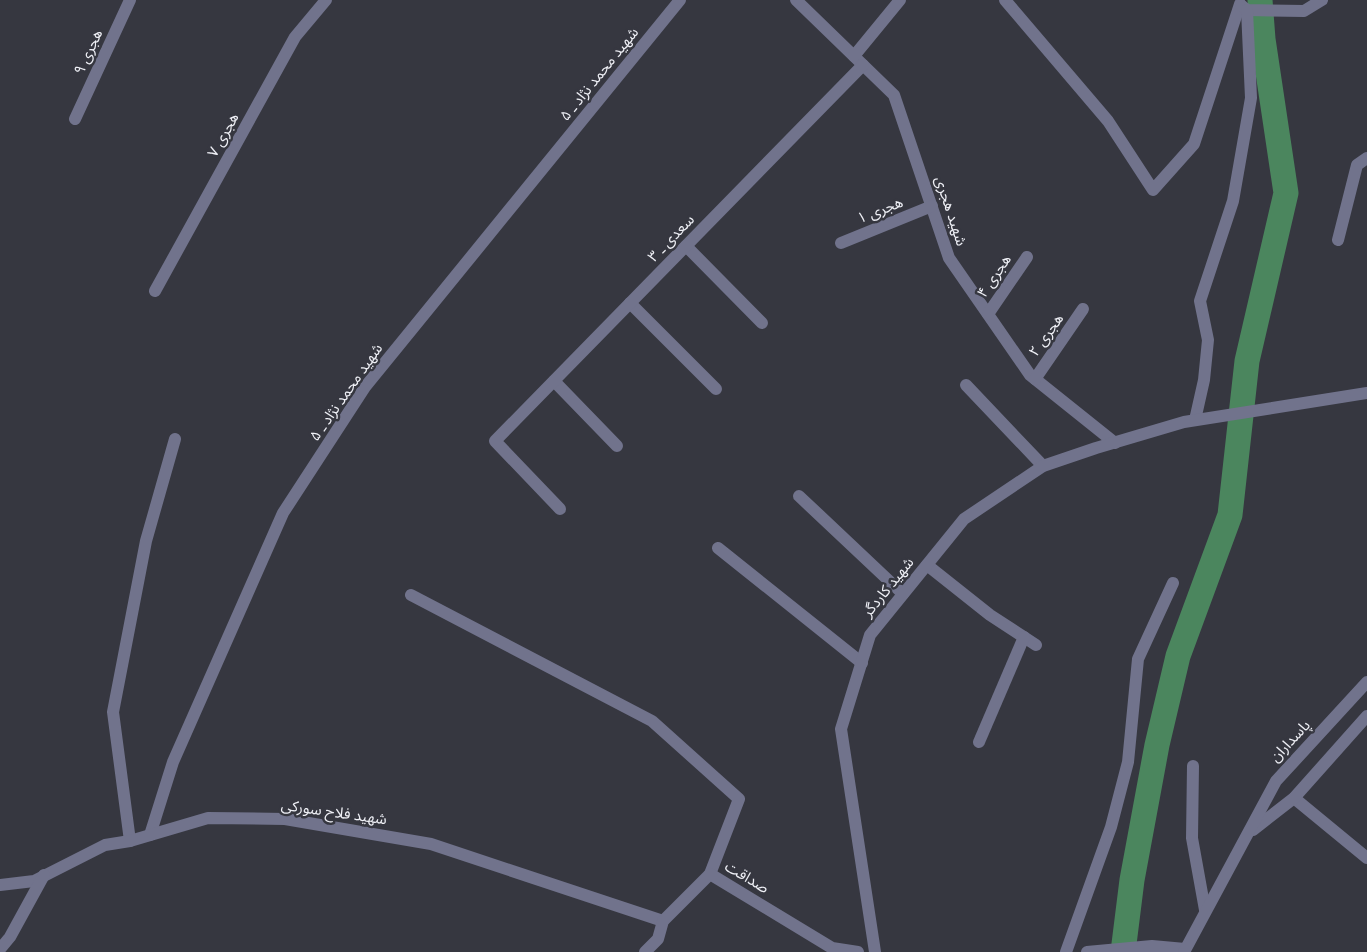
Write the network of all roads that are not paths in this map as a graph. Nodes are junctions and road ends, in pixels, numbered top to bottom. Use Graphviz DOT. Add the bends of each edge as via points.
graph roads {
  1 [pos="130,0"];
  2 [pos="326,0"];
  3 [pos="680,0"];
  4 [pos="796,0"];
  5 [pos="900,0"];
  6 [pos="1005,0"];
  7 [pos="1322,0"];
  8 [pos="1241,5"];
  9 [pos="859,60"];
  10 [pos="75,119"];
  11 [pos="1367,158"];
  12 [pos="932,206"];
  13 [pos="1338,240"];
  14 [pos="841,243"];
  15 [pos="686,246"];
  16 [pos="1027,257"];
  17 [pos="155,291"];
  18 [pos="630,303"];
  19 [pos="1083,309"];
  20 [pos="988,314"];
  21 [pos="762,324"];
  22 [pos="1035,379"];
  23 [pos="554,381"];
  24 [pos="966,385"];
  25 [pos="716,389"];
  26 [pos="1367,393"];
  27 [pos="1195,420"];
  28 [pos="175,439"];
  29 [pos="1115,443"];
  30 [pos="618,446"];
  31 [pos="1043,466"];
  32 [pos="799,496"];
  33 [pos="560,509"];
  34 [pos="718,548"];
  35 [pos="927,565"];
  36 [pos="1173,583"];
  37 [pos="903,594"];
  38 [pos="412,595"];
  39 [pos="1024,637"];
  40 [pos="1036,645"];
  41 [pos="862,663"];
  42 [pos="1367,682"];
  43 [pos="1367,716"];
  44 [pos="979,742"];
  45 [pos="1193,766"];
  46 [pos="1294,798"];
  47 [pos="1250,832"];
  48 [pos="150,835"];
  49 [pos="130,841"];
  50 [pos="1367,858"];
  51 [pos="710,874"];
  52 [pos="44,875"];
  53 [pos="0,885"];
  54 [pos="1205,910"];
  55 [pos="663,921"];
  56 [pos="0,949"];
  57 [pos="1184,950"];
  58 [pos="645,952"];
  59 [pos="858,952"];
  60 [pos="875,952"];
  61 [pos="1066,952"];
  62 [pos="1092,952"];
  1 -- 10 [label="street, هجری ۹"];
  2 -- 17 [label="street, هجری ۷" via="295,37"];
  3 -- 48 [label="street, شهید محمد نژاد ـ ۵" via="365,387 283,513 173,762"];
  4 -- 9 [label="street, شهید هجری"];
  5 -- 9 [label="street, سعدی ـ ۳"];
  6 -- 8 [label="street" via="1108,121 1153,190 1194,144"];
  7 -- 8 [label="street" via="1304,11"];
  8 -- 27 [label="street" via="1251,98 1233,201 1200,301 1208,340"];
  9 -- 12 [label="street, شهید هجری" via="894,95"];
  9 -- 15 [label="street, سعدی ـ ۳"];
  11 -- 13 [label="street" via="1357,165"];
  12 -- 14 [label="street, هجری ۱"];
  12 -- 20 [label="street, شهید هجری" via="949,258"];
  15 -- 18 [label="street, سعدی ـ ۳"];
  15 -- 21 [label="street"];
  16 -- 20 [label="street, هجری ۴"];
  18 -- 23 [label="street, سعدی ـ ۳"];
  18 -- 25 [label="street"];
  19 -- 22 [label="street, هجری ۲"];
  20 -- 22 [label="street, شهید هجری"];
  22 -- 29 [label="street, شهید هجری"];
  23 -- 30 [label="street"];
  23 -- 33 [label="street, سعدی ـ ۳" via="495,441"];
  24 -- 31 [label="street"];
  26 -- 27 [label="street, شهید کاردگر"];
  27 -- 29 [label="street, شهید کاردگر"];
  28 -- 49 [label="street" via="146,541 113,712"];
  29 -- 31 [label="street, شهید کاردگر"];
  31 -- 35 [label="street, شهید کاردگر" via="964,519"];
  32 -- 37 [label="street"];
  34 -- 41 [label="street"];
  35 -- 37 [label="street, شهید کاردگر"];
  35 -- 39 [label="street" via="990,615"];
  36 -- 61 [label="street" via="1138,659 1125,771 1111,827"];
  37 -- 41 [label="street, شهید کاردگر" via="870,635"];
  38 -- 51 [label="street" via="652,721 739,799"];
  39 -- 40 [label="street"];
  39 -- 44 [label="street"];
  41 -- 60 [label="street, شهید کاردگر" via="841,729"];
  42 -- 47 [label="street, پاسداران" via="1276,781"];
  43 -- 46 [label="street, پاسداران"];
  45 -- 54 [label="street" via="1192,838"];
  46 -- 47 [label="street, پاسداران"];
  46 -- 50 [label="street"];
  47 -- 54 [label="street, پاسداران"];
  48 -- 49 [label="street, شهید فلاح سورکی"];
  48 -- 55 [label="street, شهید فلاح سورکی" via="208,818 285,819 337,827 431,844"];
  49 -- 52 [label="street, شهید فلاح سورکی" via="105,845"];
  51 -- 55 [label="street, صداقت"];
  51 -- 59 [label="street, صداقت" via="832,948"];
  52 -- 53 [label="street, شهید فلاح سورکی" via="34,881"];
  52 -- 56 [label="street"];
  54 -- 57 [label="street, پاسداران"];
  55 -- 58 [label="street, صداقت" via="658,939"];
  57 -- 62 [label="street" via="1152,946"];
}
